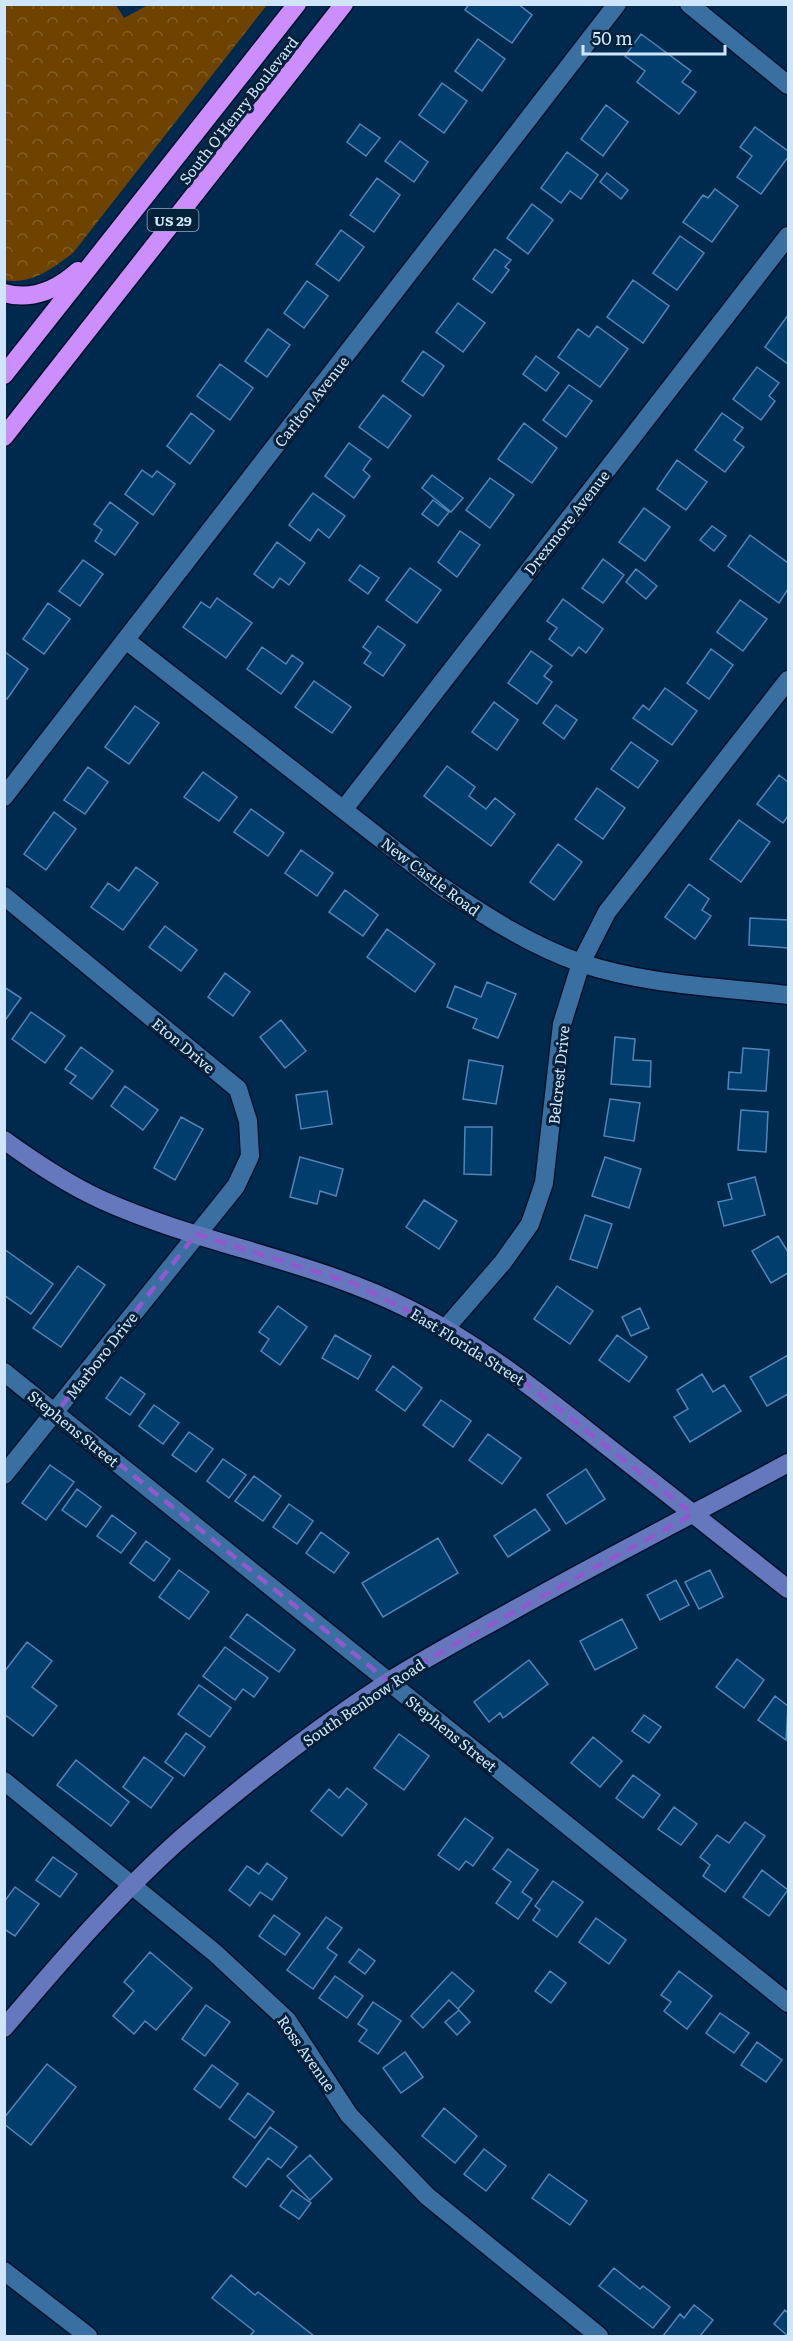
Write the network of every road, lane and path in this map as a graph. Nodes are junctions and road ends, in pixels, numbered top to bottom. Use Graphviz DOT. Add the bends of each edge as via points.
graph roads {
  1 [pos="297,4"];
  2 [pos="344,4"];
  3 [pos="617,4"];
  4 [pos="689,4"];
  5 [pos="789,85"];
  6 [pos="789,236"];
  7 [pos="106,246"];
  8 [pos="4,293"];
  9 [pos="4,375"];
  10 [pos="4,437"];
  11 [pos="127,641"];
  12 [pos="789,680"];
  13 [pos="4,797"];
  14 [pos="344,809"];
  15 [pos="4,896"];
  16 [pos="581,963"];
  17 [pos="789,995"];
  18 [pos="4,1140"];
  19 [pos="196,1234"];
  20 [pos="445,1329"];
  21 [pos="4,1372"];
  22 [pos="56,1413"];
  23 [pos="789,1464"];
  24 [pos="4,1475"];
  25 [pos="693,1514"];
  26 [pos="789,1589"];
  27 [pos="388,1681"];
  28 [pos="4,1780"];
  29 [pos="134,1884"];
  30 [pos="789,2003"];
  31 [pos="4,2028"];
  32 [pos="4,2271"];
  33 [pos="87,2337"];
  34 [pos="599,2337"];
  1 -- 7 [label="highway, South O'Henry Boulevard / US 29"];
  2 -- 10 [label="highway, South O'Henry Boulevard / US 29"];
  3 -- 11 [label="street, Carlton Avenue"];
  4 -- 5 [label="street"];
  6 -- 14 [label="street, Drexmore Avenue"];
  7 -- 8 [label="highway" via="68,280 43,293"];
  7 -- 9 [label="highway, South O'Henry Boulevard / US 29"];
  11 -- 13 [label="street, Carlton Avenue"];
  11 -- 14 [label="street, New Castle Road"];
  12 -- 16 [label="street, Belcrest Drive" via="607,912"];
  14 -- 16 [label="street, New Castle Road" via="493,922"];
  15 -- 19 [label="street, Eton Drive" via="238,1089 248,1121 250,1156 236,1186"];
  16 -- 17 [label="street, New Castle Road" via="623,974"];
  16 -- 20 [label="street, Belcrest Drive" via="562,1024 544,1183 530,1224"];
  18 -- 19 [label="main road, East Florida Street" via="45,1169 102,1200"];
  19 -- 20 [label="main road, East Florida Street" via="355,1284"];
  19 -- 22 [label="street, Marboro Drive"];
  20 -- 25 [label="main road, East Florida Street" via="509,1370"];
  21 -- 22 [label="street, Stephens Street"];
  22 -- 24 [label="street, Marboro Drive"];
  22 -- 27 [label="street, Stephens Street"];
  23 -- 25 [label="main road, South Benbow Road"];
  25 -- 26 [label="main road, East Florida Street"];
  25 -- 27 [label="main road, South Benbow Road"];
  27 -- 29 [label="main road, South Benbow Road" via="250,1781"];
  27 -- 30 [label="street, Stephens Street"];
  28 -- 29 [label="street, Ross Avenue"];
  29 -- 31 [label="main road, South Benbow Road"];
  29 -- 34 [label="street, Ross Avenue" via="287,2020 349,2115 427,2196"];
  32 -- 33 [label="street"];
}
